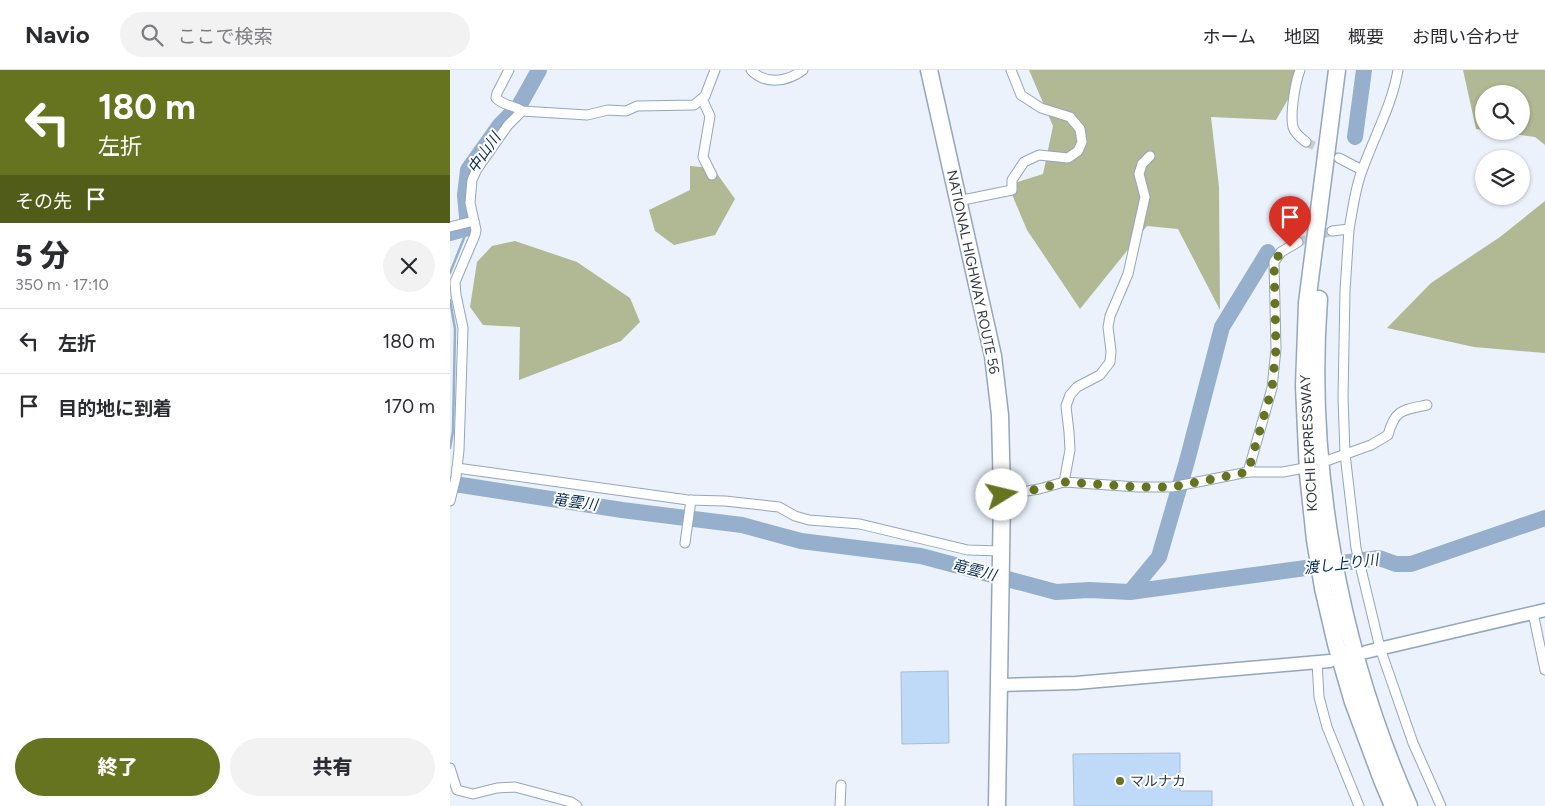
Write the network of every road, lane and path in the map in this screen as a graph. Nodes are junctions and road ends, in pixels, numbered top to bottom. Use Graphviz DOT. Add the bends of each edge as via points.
graph roads {
  1 [pos="509,70"];
  2 [pos="715,70"];
  3 [pos="751,70"];
  4 [pos="803,70"];
  5 [pos="929,70"];
  6 [pos="1011,70"];
  7 [pos="1300,70"];
  8 [pos="1337,70"];
  9 [pos="1398,70"];
  10 [pos="702,99"];
  11 [pos="522,111"];
  12 [pos="1306,142"];
  13 [pos="1150,156"];
  14 [pos="1339,158"];
  15 [pos="1362,170"];
  16 [pos="712,175"];
  17 [pos="958,202"];
  18 [pos="469,222"];
  19 [pos="450,227"];
  20 [pos="1349,229"];
  21 [pos="1332,231"];
  22 [pos="1298,242"];
  23 [pos="1426,405"];
  24 [pos="1345,454"];
  25 [pos="1329,460"];
  26 [pos="1299,469"];
  27 [pos="1248,472"];
  28 [pos="456,473"];
  29 [pos="1064,482"];
  30 [pos="1002,495"];
  31 [pos="451,497"];
  32 [pos="691,500"];
  33 [pos="685,542"];
  34 [pos="1001,557"];
  35 [pos="1331,588"];
  36 [pos="1539,611"];
  37 [pos="1380,648"];
  38 [pos="1366,652"];
  39 [pos="1324,662"];
  40 [pos="1545,670"];
  41 [pos="1000,684"];
  42 [pos="450,768"];
  43 [pos="841,785"];
  44 [pos="577,806"];
  45 [pos="840,806"];
  46 [pos="997,806"];
  47 [pos="1359,806"];
  48 [pos="1393,806"];
  49 [pos="1409,806"];
  50 [pos="1441,806"];
  1 -- 11 [label="street" via="496,98 502,104 516,106"];
  2 -- 10 [label="street"];
  3 -- 4 [label="street" via="766,81 780,80"];
  5 -- 17 [label="highway, NATIONAL HIGHWAY ROUTE 56"];
  6 -- 17 [label="street" via="1021,95 1041,108 1070,117 1080,128 1082,142 1078,151 1068,158 1039,155 1024,162 1012,180 1012,190"];
  7 -- 12 [label="street" via="1293,126 1297,135"];
  8 -- 35 [label="highway, KOCHI EXPRESSWAY" via="1318,305 1317,385 1322,540"];
  9 -- 15 [label="street" via="1386,114"];
  10 -- 11 [label="street" via="694,105 637,106 626,111 608,110 587,115"];
  10 -- 16 [label="street" via="710,116 702,157"];
  11 -- 18 [label="street" via="477,169 472,180"];
  13 -- 29 [label="street" via="1142,164 1139,174 1145,198 1128,274 1110,316 1110,362 1100,375 1077,387 1066,406 1070,450"];
  14 -- 15 [label="street"];
  15 -- 20 [label="street"];
  17 -- 30 [label="highway, NATIONAL HIGHWAY ROUTE 56" via="993,356 1000,416"];
  18 -- 19 [label="street"];
  18 -- 28 [label="street" via="475,235 455,282 463,328 460,450"];
  20 -- 21 [label="street"];
  20 -- 24 [label="street" via="1343,387"];
  22 -- 27 [label="street" via="1281,252 1274,262 1276,349 1272,388"];
  23 -- 24 [label="street" via="1403,410 1392,420 1388,434 1372,445"];
  24 -- 25 [label="street"];
  24 -- 37 [label="street" via="1356,548"];
  26 -- 27 [label="street"];
  27 -- 29 [label="street" via="1172,487"];
  28 -- 31 [label="street"];
  28 -- 32 [label="street"];
  29 -- 30 [label="street"];
  30 -- 34 [label="highway, NATIONAL HIGHWAY ROUTE 56"];
  32 -- 33 [label="street"];
  32 -- 34 [label="street" via="779,507 809,520 860,524"];
  34 -- 41 [label="highway, NATIONAL HIGHWAY ROUTE 56"];
  35 -- 48 [label="highway, KOCHI EXPRESSWAY" via="1336,644 1353,702"];
  35 -- 49 [label="highway, KOCHI EXPRESSWAY"];
  36 -- 37 [label="street"];
  36 -- 40 [label="street"];
  37 -- 38 [label="street"];
  37 -- 50 [label="street" via="1413,743"];
  39 -- 41 [label="street" via="1076,683"];
  39 -- 47 [label="street" via="1320,697 1327,727"];
  41 -- 46 [label="highway, NATIONAL HIGHWAY ROUTE 56"];
  42 -- 44 [label="street" via="456,790 473,794 515,787"];
  43 -- 45 [label="street"];
}
